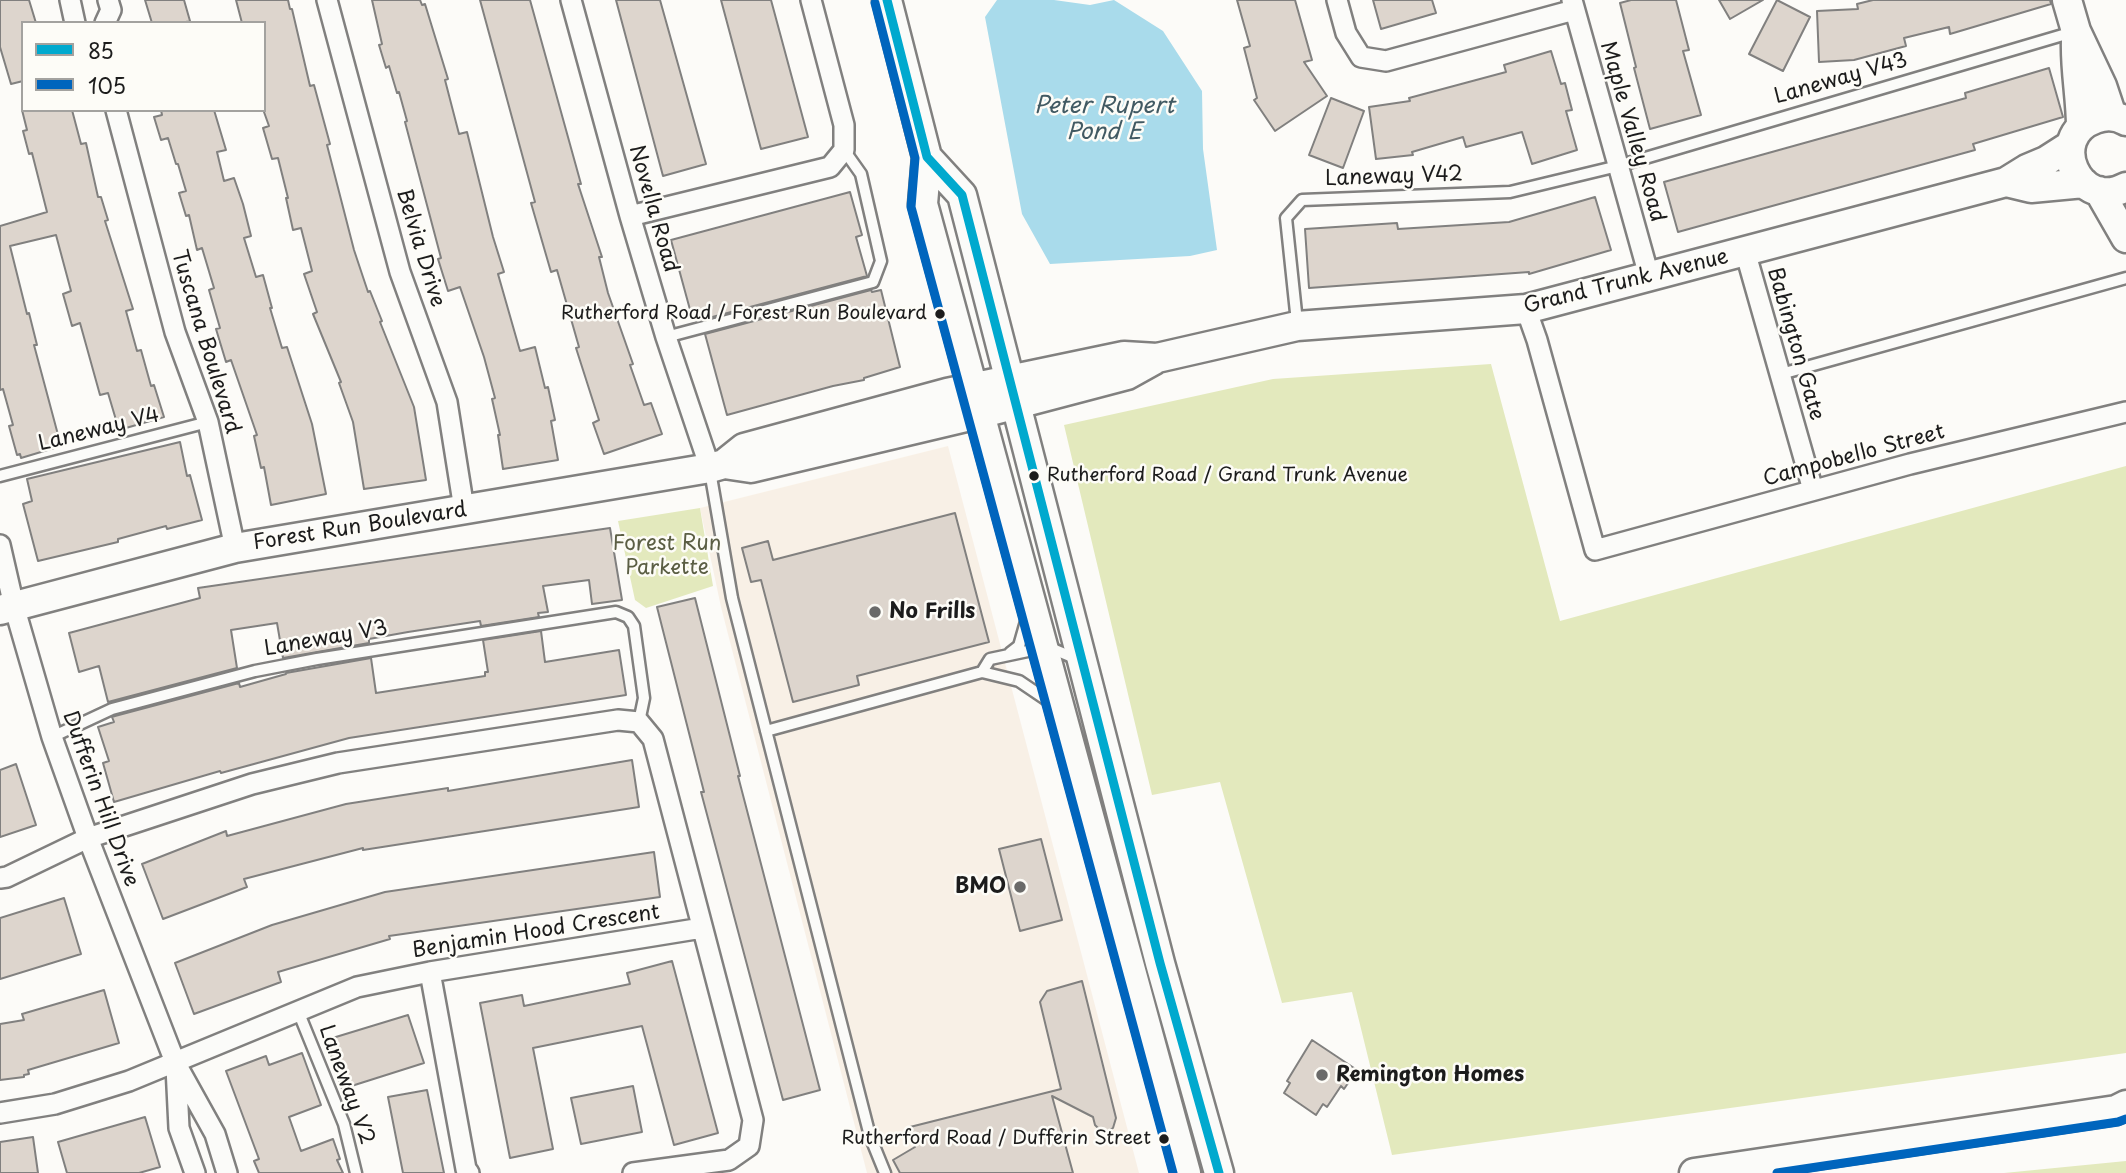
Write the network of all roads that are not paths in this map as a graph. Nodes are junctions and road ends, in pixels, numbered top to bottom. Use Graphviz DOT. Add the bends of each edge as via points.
graph roads {
  1 [pos="70,0"];
  2 [pos="108,0"];
  3 [pos="327,0"];
  4 [pos="572,0"];
  5 [pos="811,0"];
  6 [pos="887,0"];
  7 [pos="1337,0"];
  8 [pos="2067,0"];
  9 [pos="1573,5"];
  10 [pos="75,21"];
  11 [pos="106,21"];
  12 [pos="2076,31"];
  13 [pos="117,112"];
  14 [pos="2119,118"];
  15 [pos="2076,136"];
  16 [pos="844,150"];
  17 [pos="927,157"];
  18 [pos="1618,166"];
  19 [pos="2006,182"];
  20 [pos="2103,187"];
  21 [pos="630,216"];
  22 [pos="2126,238"];
  23 [pos="1745,251"];
  24 [pos="1649,276"];
  25 [pos="2126,278"];
  26 [pos="1526,309"];
  27 [pos="1297,326"];
  28 [pos="666,337"];
  29 [pos="1781,374"];
  30 [pos="1013,392"];
  31 [pos="976,401"];
  32 [pos="2126,411"];
  33 [pos="208,422"];
  34 [pos="717,466"];
  35 [pos="0,476"];
  36 [pos="1813,490"];
  37 [pos="464,509"];
  38 [pos="0,545"];
  39 [pos="235,548"];
  40 [pos="1030,604"];
  41 [pos="7,608"];
  42 [pos="1042,648"];
  43 [pos="1007,656"];
  44 [pos="1082,661"];
  45 [pos="982,672"];
  46 [pos="1060,715"];
  47 [pos="639,722"];
  48 [pos="766,731"];
  49 [pos="52,737"];
  50 [pos="88,838"];
  51 [pos="0,878"];
  52 [pos="702,928"];
  53 [pos="430,972"];
  54 [pos="298,1011"];
  55 [pos="175,1062"];
  56 [pos="2123,1109"];
  57 [pos="0,1113"];
  58 [pos="195,1173"];
  59 [pos="227,1173"];
  60 [pos="356,1173"];
  61 [pos="469,1173"];
  62 [pos="633,1173"];
  63 [pos="885,1173"];
  64 [pos="1186,1173"];
  65 [pos="1219,1173"];
  66 [pos="1693,1173"];
  1 -- 10 [label="street"];
  2 -- 11 [label="street" via="111,10"];
  3 -- 37 [label="street, Belvia Drive" via="400,272 447,402"];
  4 -- 21 [label="street, Novella Road"];
  5 -- 16 [label="street" via="844,125"];
  6 -- 17 [label="main road"];
  7 -- 9 [label="street" via="1346,33 1362,57 1386,61"];
  8 -- 12 [label="main road"];
  9 -- 18 [label="street, Maple Valley Road"];
  12 -- 14 [label="main road"];
  12 -- 15 [label="main road" via="2081,106"];
  12 -- 18 [label="lane, Laneway V43"];
  13 -- 33 [label="street, Tuscana Boulevard" via="175,332"];
  14 -- 15 [label="main road, Grand Trunk Avenue" via="2090,120"];
  15 -- 19 [label="main road, Grand Trunk Avenue" via="2046,161"];
  15 -- 20 [label="main road" via="2072,166"];
  16 -- 21 [label="street" via="830,167"];
  16 -- 28 [label="lane" via="861,174 881,261 873,282"];
  17 -- 30 [label="main road" via="962,195"];
  17 -- 31 [label="main road" via="923,204"];
  18 -- 24 [label="street, Maple Valley Road"];
  18 -- 27 [label="lane, Laneway V42" via="1510,192 1302,200 1286,218"];
  19 -- 20 [label="main road, Grand Trunk Avenue" via="2031,188"];
  19 -- 23 [label="main road, Grand Trunk Avenue"];
  20 -- 22 [label="main road"];
  21 -- 28 [label="street, Novella Road"];
  23 -- 24 [label="main road, Grand Trunk Avenue"];
  23 -- 29 [label="street, Babington Gate"];
  24 -- 26 [label="main road, Grand Trunk Avenue"];
  25 -- 29 [label="lane"];
  26 -- 27 [label="main road, Grand Trunk Avenue"];
  26 -- 36 [label="street, Campobello Street" via="1595,550"];
  27 -- 30 [label="main road, Grand Trunk Avenue" via="1157,358 1124,356"];
  28 -- 34 [label="street, Novella Road"];
  29 -- 36 [label="street, Babington Gate"];
  30 -- 31 [label="main road, Grand Trunk Avenue"];
  30 -- 44 [label="main road"];
  31 -- 34 [label="main road, Forest Run Boulevard" via="744,448"];
  31 -- 40 [label="main road"];
  32 -- 36 [label="street, Campobello Street"];
  33 -- 35 [label="lane, Laneway V4"];
  33 -- 39 [label="street, Tuscana Boulevard"];
  34 -- 37 [label="main road, Forest Run Boulevard"];
  34 -- 48 [label="lane" via="732,598"];
  37 -- 39 [label="main road, Forest Run Boulevard"];
  38 -- 41 [label="street, Dufferin Hill Drive"];
  39 -- 41 [label="main road, Forest Run Boulevard"];
  40 -- 42 [label="main road"];
  40 -- 43 [label="lane" via="1019,646"];
  41 -- 49 [label="street, Dufferin Hill Drive"];
  42 -- 43 [label="lane"];
  42 -- 44 [label="lane"];
  42 -- 46 [label="main road"];
  43 -- 45 [label="lane" via="990,659"];
  44 -- 65 [label="main road"];
  45 -- 46 [label="lane" via="1019,681 1047,698"];
  45 -- 48 [label="lane"];
  46 -- 64 [label="main road"];
  47 -- 49 [label="lane, Laneway V3" via="644,698 634,626 628,617 615,612 255,671 113,709"];
  47 -- 50 [label="street" via="618,720 338,763 252,784"];
  47 -- 52 [label="street" via="653,738"];
  48 -- 63 [label="lane" via="870,1136"];
  49 -- 50 [label="street, Dufferin Hill Drive"];
  50 -- 51 [label="street"];
  50 -- 55 [label="street, Dufferin Hill Drive"];
  52 -- 53 [label="street, Benjamin Hood Crescent"];
  52 -- 62 [label="street" via="752,1120 749,1146 729,1160"];
  53 -- 54 [label="street, Benjamin Hood Crescent" via="357,987"];
  53 -- 61 [label="street"];
  54 -- 55 [label="street, Benjamin Hood Crescent"];
  54 -- 60 [label="lane, Laneway V2" via="344,1124"];
  55 -- 57 [label="street, Benjamin Hood Crescent" via="129,1082 55,1104"];
  55 -- 58 [label="street, Dufferin Hill Drive" via="179,1128"];
  55 -- 59 [label="street, Dufferin Hill Drive" via="215,1134"];
  56 -- 66 [label="main road"];
}
